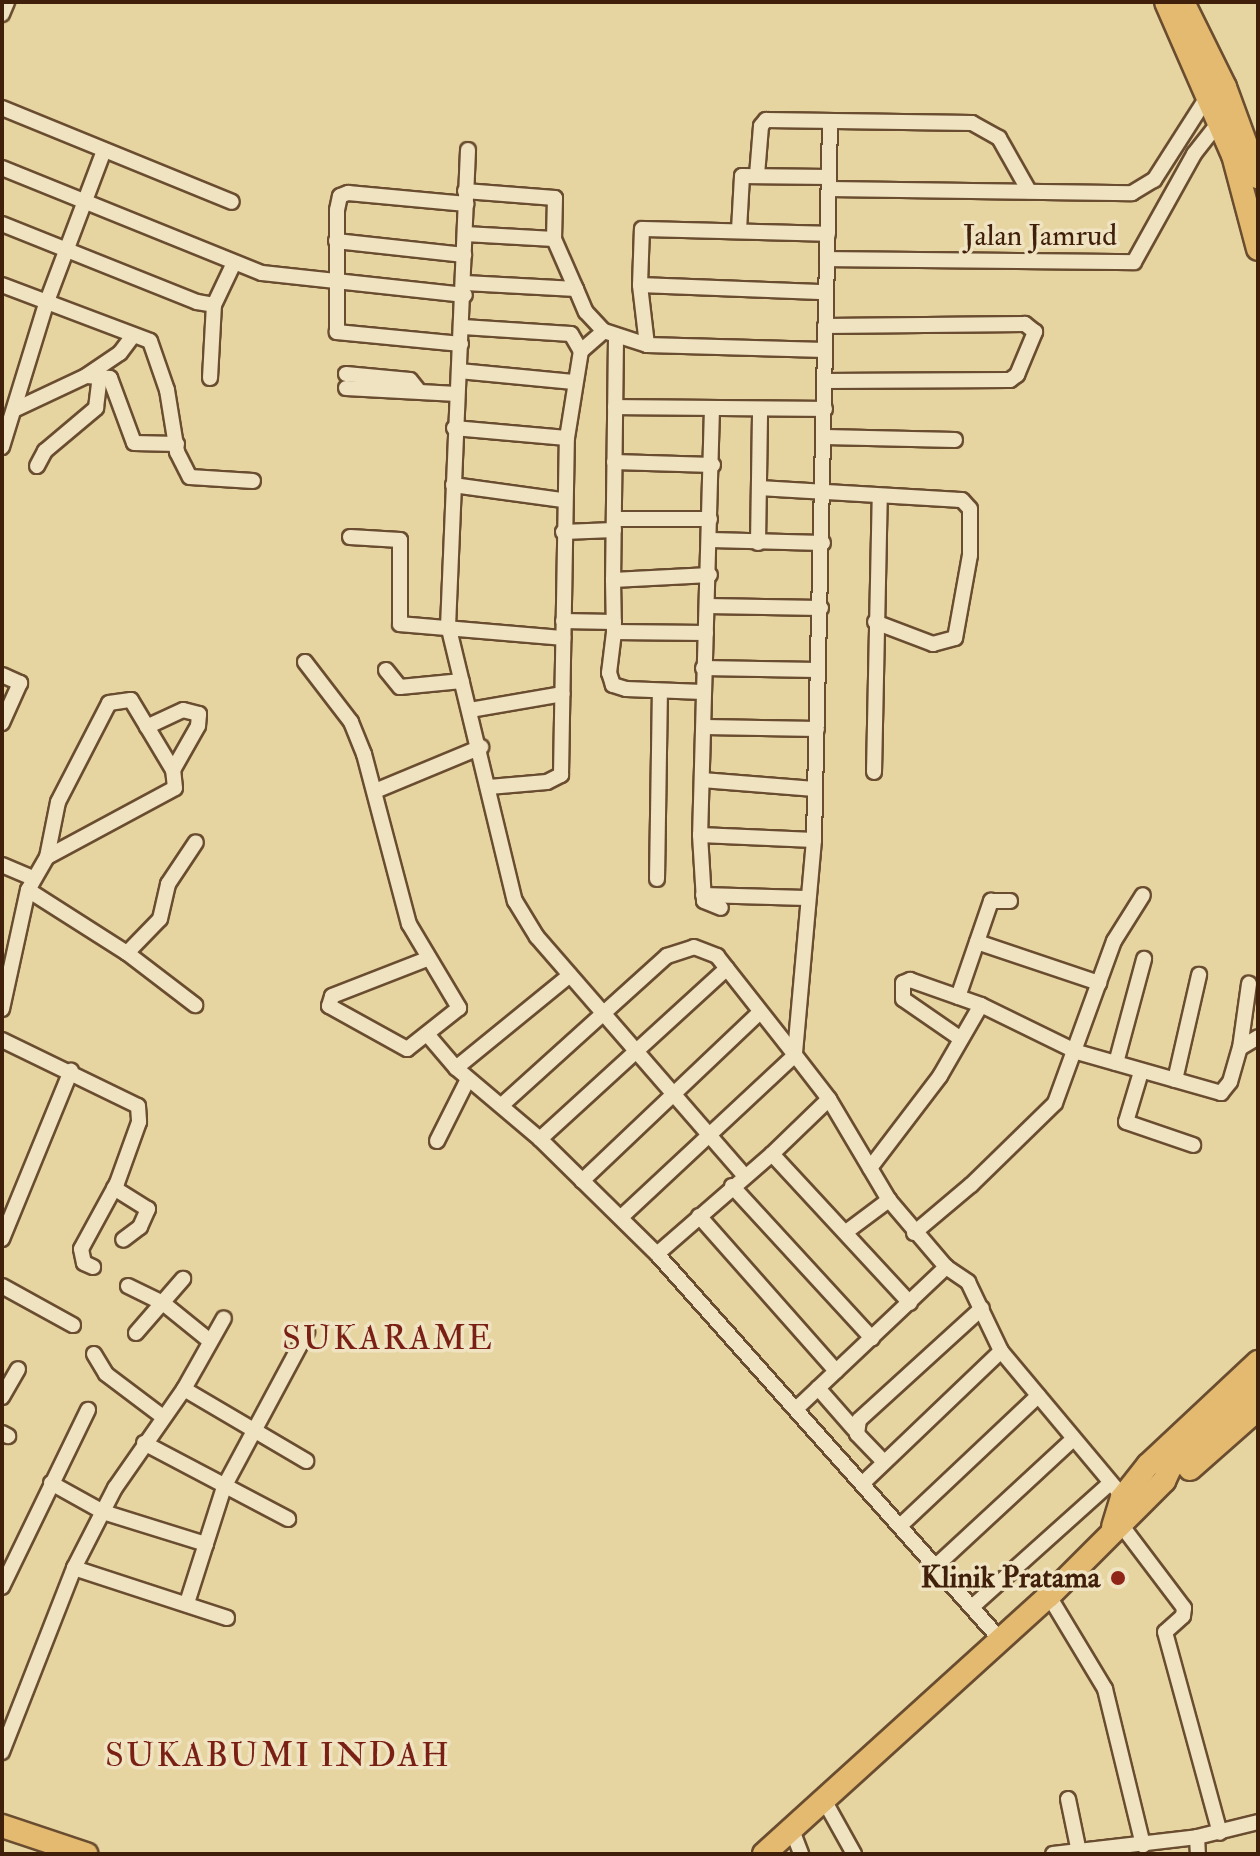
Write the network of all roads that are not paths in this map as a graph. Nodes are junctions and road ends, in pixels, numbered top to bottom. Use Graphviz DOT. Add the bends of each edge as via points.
graph roads {
  1 [pos="7,2"];
  2 [pos="1166,2"];
  3 [pos="1183,2"];
  4 [pos="2,14"];
  5 [pos="1209,93"];
  6 [pos="2,108"];
  7 [pos="1220,121"];
  8 [pos="830,123"];
  9 [pos="468,150"];
  10 [pos="103,153"];
  11 [pos="2,168"];
  12 [pos="757,175"];
  13 [pos="1258,177"];
  14 [pos="829,183"];
  15 [pos="1029,191"];
  16 [pos="466,197"];
  17 [pos="232,202"];
  18 [pos="85,205"];
  19 [pos="2,224"];
  20 [pos="739,230"];
  21 [pos="465,234"];
  22 [pos="828,234"];
  23 [pos="554,239"];
  24 [pos="336,241"];
  25 [pos="1258,249"];
  26 [pos="66,252"];
  27 [pos="464,255"];
  28 [pos="827,259"];
  29 [pos="233,265"];
  30 [pos="338,283"];
  31 [pos="2,285"];
  32 [pos="640,285"];
  33 [pos="465,289"];
  34 [pos="576,289"];
  35 [pos="826,292"];
  36 [pos="46,304"];
  37 [pos="214,305"];
  38 [pos="586,312"];
  39 [pos="825,326"];
  40 [pos="463,327"];
  41 [pos="610,335"];
  42 [pos="574,336"];
  43 [pos="132,337"];
  44 [pos="461,344"];
  45 [pos="647,345"];
  46 [pos="825,350"];
  47 [pos="581,351"];
  48 [pos="120,353"];
  49 [pos="459,371"];
  50 [pos="99,377"];
  51 [pos="210,378"];
  52 [pos="346,381"];
  53 [pos="824,381"];
  54 [pos="573,382"];
  55 [pos="457,394"];
  56 [pos="116,399"];
  57 [pos="615,407"];
  58 [pos="96,408"];
  59 [pos="712,408"];
  60 [pos="16,409"];
  61 [pos="825,409"];
  62 [pos="760,410"];
  63 [pos="454,428"];
  64 [pos="825,437"];
  65 [pos="567,438"];
  66 [pos="955,440"];
  67 [pos="177,444"];
  68 [pos="2,447"];
  69 [pos="614,462"];
  70 [pos="713,465"];
  71 [pos="37,466"];
  72 [pos="253,481"];
  73 [pos="453,485"];
  74 [pos="759,488"];
  75 [pos="825,492"];
  76 [pos="880,496"];
  77 [pos="563,500"];
  78 [pos="710,519"];
  79 [pos="614,524"];
  80 [pos="563,532"];
  81 [pos="350,537"];
  82 [pos="711,540"];
  83 [pos="758,543"];
  84 [pos="823,543"];
  85 [pos="710,575"];
  86 [pos="613,580"];
  87 [pos="707,606"];
  88 [pos="821,608"];
  89 [pos="563,621"];
  90 [pos="875,622"];
  91 [pos="448,625"];
  92 [pos="614,627"];
  93 [pos="706,633"];
  94 [pos="563,638"];
  95 [pos="305,662"];
  96 [pos="703,668"];
  97 [pos="386,670"];
  98 [pos="817,670"];
  99 [pos="2,675"];
  100 [pos="462,681"];
  101 [pos="660,691"];
  102 [pos="703,692"];
  103 [pos="563,694"];
  104 [pos="470,710"];
  105 [pos="2,723"];
  106 [pos="147,727"];
  107 [pos="705,727"];
  108 [pos="817,729"];
  109 [pos="481,747"];
  110 [pos="173,770"];
  111 [pos="874,772"];
  112 [pos="702,780"];
  113 [pos="489,787"];
  114 [pos="815,789"];
  115 [pos="375,791"];
  116 [pos="700,835"];
  117 [pos="814,840"];
  118 [pos="196,842"];
  119 [pos="47,857"];
  120 [pos="2,865"];
  121 [pos="657,879"];
  122 [pos="30,884"];
  123 [pos="703,895"];
  124 [pos="1143,895"];
  125 [pos="806,898"];
  126 [pos="1010,901"];
  127 [pos="721,908"];
  128 [pos="977,942"];
  129 [pos="127,953"];
  130 [pos="427,959"];
  131 [pos="1144,959"];
  132 [pos="727,968"];
  133 [pos="570,975"];
  134 [pos="1199,975"];
  135 [pos="1099,983"];
  136 [pos="1249,984"];
  137 [pos="958,997"];
  138 [pos="195,1005"];
  139 [pos="981,1005"];
  140 [pos="2,1009"];
  141 [pos="759,1013"];
  142 [pos="604,1015"];
  143 [pos="427,1034"];
  144 [pos="1258,1037"];
  145 [pos="961,1039"];
  146 [pos="2,1040"];
  147 [pos="1240,1048"];
  148 [pos="1077,1052"];
  149 [pos="638,1054"];
  150 [pos="795,1055"];
  151 [pos="1116,1063"];
  152 [pos="456,1068"];
  153 [pos="71,1071"];
  154 [pos="1141,1072"];
  155 [pos="468,1079"];
  156 [pos="1175,1080"];
  157 [pos="672,1095"];
  158 [pos="829,1099"];
  159 [pos="503,1104"];
  160 [pos="710,1136"];
  161 [pos="540,1139"];
  162 [pos="437,1141"];
  163 [pos="1193,1145"];
  164 [pos="772,1154"];
  165 [pos="870,1168"];
  166 [pos="744,1175"];
  167 [pos="582,1181"];
  168 [pos="732,1186"];
  169 [pos="114,1188"];
  170 [pos="889,1200"];
  171 [pos="699,1216"];
  172 [pos="621,1217"];
  173 [pos="846,1232"];
  174 [pos="914,1233"];
  175 [pos="2,1239"];
  176 [pos="123,1240"];
  177 [pos="657,1254"];
  178 [pos="93,1267"];
  179 [pos="946,1267"];
  180 [pos="183,1279"];
  181 [pos="2,1286"];
  182 [pos="128,1286"];
  183 [pos="163,1303"];
  184 [pos="910,1303"];
  185 [pos="982,1308"];
  186 [pos="224,1318"];
  187 [pos="73,1325"];
  188 [pos="307,1332"];
  189 [pos="136,1333"];
  190 [pos="872,1338"];
  191 [pos="210,1341"];
  192 [pos="1001,1351"];
  193 [pos="94,1354"];
  194 [pos="1258,1362"];
  195 [pos="18,1369"];
  196 [pos="836,1371"];
  197 [pos="818,1388"];
  198 [pos="184,1389"];
  199 [pos="1038,1396"];
  200 [pos="2,1397"];
  201 [pos="1252,1399"];
  202 [pos="796,1409"];
  203 [pos="88,1410"];
  204 [pos="163,1417"];
  205 [pos="854,1429"];
  206 [pos="251,1430"];
  207 [pos="1072,1440"];
  208 [pos="144,1443"];
  209 [pos="306,1461"];
  210 [pos="884,1462"];
  211 [pos="51,1483"];
  212 [pos="863,1483"];
  213 [pos="224,1487"];
  214 [pos="103,1512"];
  215 [pos="1118,1513"];
  216 [pos="288,1519"];
  217 [pos="900,1526"];
  218 [pos="206,1544"];
  219 [pos="936,1566"];
  220 [pos="74,1568"];
  221 [pos="2,1587"];
  222 [pos="1049,1596"];
  223 [pos="187,1603"];
  224 [pos="972,1607"];
  225 [pos="227,1618"];
  226 [pos="999,1638"];
  227 [pos="3,1744"];
  228 [pos="1068,1799"];
  229 [pos="824,1800"];
  230 [pos="1258,1822"];
  231 [pos="2,1826"];
  232 [pos="792,1830"];
  233 [pos="1220,1833"];
  234 [pos="1197,1837"];
  235 [pos="1143,1845"];
  236 [pos="1079,1852"];
  237 [pos="86,1854"];
  238 [pos="764,1854"];
  239 [pos="801,1854"];
  240 [pos="854,1854"];
  241 [pos="1053,1854"];
  242 [pos="1198,1854"];
  1 -- 4 [label="street"];
  2 -- 5 [label="main road"];
  3 -- 13 [label="main road" via="1225,87"];
  5 -- 7 [label="main road"];
  5 -- 15 [label="street" via="1146,188 1117,194"];
  6 -- 10 [label="street"];
  7 -- 25 [label="main road"];
  7 -- 28 [label="street, Jalan Jamrud" via="1194,154 1134,262"];
  8 -- 12 [label="street" via="763,121"];
  8 -- 14 [label="street"];
  8 -- 15 [label="street" via="972,123 999,138"];
  9 -- 16 [label="street"];
  10 -- 17 [label="street"];
  10 -- 18 [label="street"];
  11 -- 18 [label="street"];
  12 -- 14 [label="street"];
  12 -- 20 [label="street" via="740,180"];
  14 -- 15 [label="street"];
  14 -- 22 [label="street"];
  16 -- 21 [label="street"];
  16 -- 23 [label="street" via="551,196 558,211"];
  16 -- 24 [label="street" via="344,194 338,199"];
  18 -- 26 [label="street"];
  18 -- 29 [label="street"];
  19 -- 26 [label="street"];
  20 -- 22 [label="street"];
  20 -- 32 [label="street" via="642,229"];
  21 -- 23 [label="street"];
  21 -- 27 [label="street"];
  22 -- 28 [label="street"];
  23 -- 34 [label="street"];
  24 -- 27 [label="street"];
  24 -- 30 [label="street"];
  26 -- 36 [label="street"];
  26 -- 37 [label="street"];
  27 -- 33 [label="street"];
  28 -- 35 [label="street"];
  29 -- 30 [label="street"];
  29 -- 37 [label="street"];
  30 -- 33 [label="street"];
  30 -- 44 [label="street" via="340,334"];
  31 -- 36 [label="street"];
  32 -- 35 [label="street"];
  32 -- 45 [label="street"];
  33 -- 34 [label="street"];
  33 -- 40 [label="street"];
  34 -- 38 [label="street"];
  35 -- 39 [label="street"];
  36 -- 43 [label="street"];
  36 -- 60 [label="street"];
  37 -- 51 [label="street"];
  38 -- 41 [label="street"];
  38 -- 42 [label="street"];
  39 -- 46 [label="street"];
  39 -- 53 [label="street" via="1025,324 1035,332 1010,380"];
  40 -- 42 [label="street"];
  40 -- 44 [label="street"];
  41 -- 45 [label="street"];
  41 -- 47 [label="street"];
  41 -- 57 [label="street"];
  42 -- 47 [label="street"];
  43 -- 48 [label="street"];
  43 -- 67 [label="street" via="153,346"];
  44 -- 49 [label="street"];
  45 -- 46 [label="street"];
  46 -- 53 [label="street"];
  47 -- 54 [label="street"];
  48 -- 50 [label="street"];
  48 -- 50 [label="street"];
  49 -- 54 [label="street"];
  49 -- 55 [label="street"];
  50 -- 56 [label="street"];
  50 -- 58 [label="street"];
  50 -- 60 [label="street"];
  52 -- 55 [label="street" via="410,380 418,390"];
  53 -- 61 [label="street"];
  54 -- 65 [label="street"];
  55 -- 63 [label="street"];
  56 -- 58 [label="street"];
  56 -- 67 [label="street" via="134,443"];
  57 -- 59 [label="street"];
  57 -- 69 [label="street"];
  58 -- 71 [label="street" via="45,451"];
  59 -- 62 [label="street"];
  59 -- 70 [label="street"];
  60 -- 68 [label="street"];
  61 -- 62 [label="street"];
  61 -- 64 [label="street"];
  62 -- 74 [label="street"];
  63 -- 65 [label="street"];
  63 -- 73 [label="street"];
  64 -- 66 [label="street"];
  64 -- 75 [label="street"];
  65 -- 77 [label="street"];
  67 -- 72 [label="street" via="192,479"];
  69 -- 70 [label="street"];
  69 -- 79 [label="street"];
  70 -- 78 [label="street"];
  73 -- 77 [label="street"];
  73 -- 91 [label="street"];
  74 -- 75 [label="street"];
  74 -- 83 [label="street"];
  75 -- 76 [label="street"];
  75 -- 84 [label="street"];
  76 -- 90 [label="street"];
  76 -- 90 [label="street" via="962,500 970,509 970,555 955,638 933,644"];
  77 -- 80 [label="street"];
  78 -- 79 [label="street"];
  78 -- 82 [label="street"];
  79 -- 80 [label="street"];
  79 -- 86 [label="street"];
  80 -- 89 [label="street"];
  81 -- 91 [label="street" via="400,540 398,622"];
  82 -- 83 [label="street"];
  82 -- 85 [label="street"];
  83 -- 84 [label="street"];
  84 -- 88 [label="street"];
  85 -- 86 [label="street"];
  85 -- 87 [label="street"];
  86 -- 92 [label="street"];
  87 -- 88 [label="street"];
  87 -- 93 [label="street"];
  88 -- 98 [label="street"];
  89 -- 92 [label="street"];
  89 -- 94 [label="street"];
  90 -- 111 [label="street"];
  91 -- 94 [label="street"];
  91 -- 100 [label="street"];
  92 -- 93 [label="street"];
  92 -- 101 [label="street" via="609,673 613,685"];
  93 -- 96 [label="street"];
  94 -- 103 [label="street"];
  95 -- 115 [label="street" via="351,722"];
  96 -- 98 [label="street"];
  96 -- 102 [label="street"];
  97 -- 100 [label="street" via="400,687"];
  98 -- 108 [label="street"];
  99 -- 105 [label="street" via="20,683"];
  100 -- 104 [label="street"];
  101 -- 102 [label="street"];
  101 -- 121 [label="street"];
  102 -- 107 [label="street"];
  103 -- 104 [label="street"];
  103 -- 113 [label="street" via="561,775 547,782"];
  104 -- 109 [label="street"];
  106 -- 110 [label="street"];
  106 -- 110 [label="street" via="183,710 199,714 198,726"];
  106 -- 119 [label="street" via="131,700 109,703 58,802"];
  107 -- 108 [label="street"];
  107 -- 112 [label="street"];
  108 -- 114 [label="street"];
  109 -- 113 [label="street"];
  109 -- 115 [label="street"];
  110 -- 119 [label="street" via="175,788"];
  112 -- 114 [label="street"];
  112 -- 116 [label="street"];
  113 -- 133 [label="street" via="519,912"];
  114 -- 117 [label="street"];
  115 -- 130 [label="street" via="403,908"];
  116 -- 117 [label="street"];
  116 -- 123 [label="street"];
  117 -- 125 [label="street"];
  118 -- 129 [label="street" via="168,884 160,919"];
  119 -- 122 [label="street"];
  120 -- 122 [label="street"];
  122 -- 129 [label="street"];
  122 -- 140 [label="street"];
  123 -- 125 [label="street"];
  123 -- 127 [label="street" via="709,905"];
  124 -- 135 [label="street" via="1114,941"];
  125 -- 150 [label="street"];
  126 -- 128 [label="street" via="991,901"];
  128 -- 135 [label="street"];
  128 -- 137 [label="street"];
  129 -- 138 [label="street"];
  130 -- 143 [label="street" via="459,1008"];
  130 -- 143 [label="street" via="332,996 328,1003 401,1048 415,1047"];
  131 -- 151 [label="street"];
  132 -- 141 [label="street"];
  132 -- 142 [label="street" via="708,949 694,947 667,956"];
  132 -- 149 [label="street"];
  133 -- 142 [label="street"];
  133 -- 152 [label="street"];
  134 -- 156 [label="street"];
  135 -- 148 [label="street"];
  136 -- 147 [label="street"];
  137 -- 139 [label="street"];
  137 -- 145 [label="street" via="910,980 900,994"];
  139 -- 145 [label="street"];
  139 -- 148 [label="street"];
  141 -- 150 [label="street"];
  141 -- 157 [label="street"];
  142 -- 149 [label="street"];
  142 -- 159 [label="street"];
  143 -- 152 [label="street"];
  144 -- 147 [label="street"];
  145 -- 165 [label="street"];
  146 -- 153 [label="street"];
  147 -- 156 [label="street" via="1230,1082 1221,1093"];
  148 -- 151 [label="street"];
  148 -- 174 [label="street" via="1055,1103 1039,1122"];
  149 -- 157 [label="street"];
  149 -- 161 [label="street"];
  150 -- 158 [label="street"];
  150 -- 160 [label="street"];
  151 -- 154 [label="street"];
  152 -- 155 [label="street"];
  153 -- 169 [label="street" via="138,1106 139,1122"];
  153 -- 175 [label="street"];
  154 -- 156 [label="street"];
  154 -- 163 [label="street" via="1126,1122"];
  155 -- 159 [label="street"];
  155 -- 162 [label="street"];
  157 -- 160 [label="street"];
  157 -- 167 [label="street"];
  158 -- 164 [label="street"];
  158 -- 165 [label="street"];
  159 -- 161 [label="street"];
  160 -- 166 [label="street"];
  160 -- 172 [label="street"];
  161 -- 167 [label="street"];
  164 -- 166 [label="street"];
  164 -- 173 [label="street"];
  165 -- 170 [label="street"];
  166 -- 168 [label="street"];
  167 -- 172 [label="street"];
  168 -- 171 [label="street"];
  168 -- 190 [label="street"];
  169 -- 176 [label="street" via="148,1209 140,1227"];
  169 -- 178 [label="street" via="81,1249 84,1263"];
  170 -- 173 [label="street"];
  170 -- 174 [label="street"];
  171 -- 177 [label="street"];
  171 -- 196 [label="street"];
  172 -- 177 [label="street"];
  173 -- 184 [label="street"];
  174 -- 179 [label="street"];
  177 -- 202 [label="street"];
  179 -- 184 [label="street"];
  179 -- 185 [label="street" via="968,1282"];
  180 -- 183 [label="street"];
  181 -- 187 [label="street"];
  182 -- 183 [label="street"];
  183 -- 189 [label="street"];
  183 -- 191 [label="street"];
  184 -- 190 [label="street"];
  185 -- 192 [label="street"];
  185 -- 205 [label="street"];
  186 -- 191 [label="street"];
  188 -- 206 [label="street"];
  190 -- 196 [label="street"];
  191 -- 198 [label="street"];
  192 -- 199 [label="street"];
  192 -- 210 [label="street"];
  193 -- 204 [label="street" via="110,1378"];
  194 -- 215 [label="main road" via="1148,1465"];
  195 -- 200 [label="street"];
  196 -- 197 [label="street"];
  197 -- 202 [label="street"];
  197 -- 205 [label="street"];
  198 -- 204 [label="street"];
  198 -- 206 [label="street"];
  199 -- 207 [label="street"];
  199 -- 217 [label="street"];
  201 -- 215 [label="main road"];
  201 -- 215 [label="main road" via="1158,1473"];
  202 -- 212 [label="street"];
  203 -- 211 [label="street"];
  204 -- 208 [label="street"];
  205 -- 210 [label="street"];
  206 -- 209 [label="street"];
  206 -- 213 [label="street"];
  207 -- 215 [label="street"];
  207 -- 219 [label="street"];
  208 -- 213 [label="street"];
  208 -- 214 [label="street"];
  210 -- 212 [label="street"];
  211 -- 214 [label="street"];
  211 -- 221 [label="street"];
  212 -- 217 [label="street"];
  213 -- 216 [label="street"];
  213 -- 218 [label="street"];
  214 -- 218 [label="street"];
  214 -- 220 [label="street"];
  215 -- 222 [label="main road"];
  215 -- 224 [label="street"];
  215 -- 233 [label="street" via="1184,1608 1183,1616 1165,1632"];
  217 -- 219 [label="street"];
  218 -- 223 [label="street"];
  219 -- 224 [label="street"];
  220 -- 223 [label="street"];
  220 -- 227 [label="street"];
  222 -- 226 [label="main road"];
  222 -- 235 [label="street" via="1105,1689"];
  223 -- 225 [label="street"];
  224 -- 226 [label="street"];
  226 -- 229 [label="main road"];
  228 -- 236 [label="street"];
  229 -- 232 [label="main road"];
  229 -- 240 [label="street"];
  230 -- 233 [label="street"];
  231 -- 237 [label="main road"];
  232 -- 238 [label="main road"];
  232 -- 239 [label="street"];
  233 -- 234 [label="street"];
  234 -- 235 [label="street"];
  234 -- 242 [label="street"];
  235 -- 236 [label="street"];
  236 -- 241 [label="street"];
}
